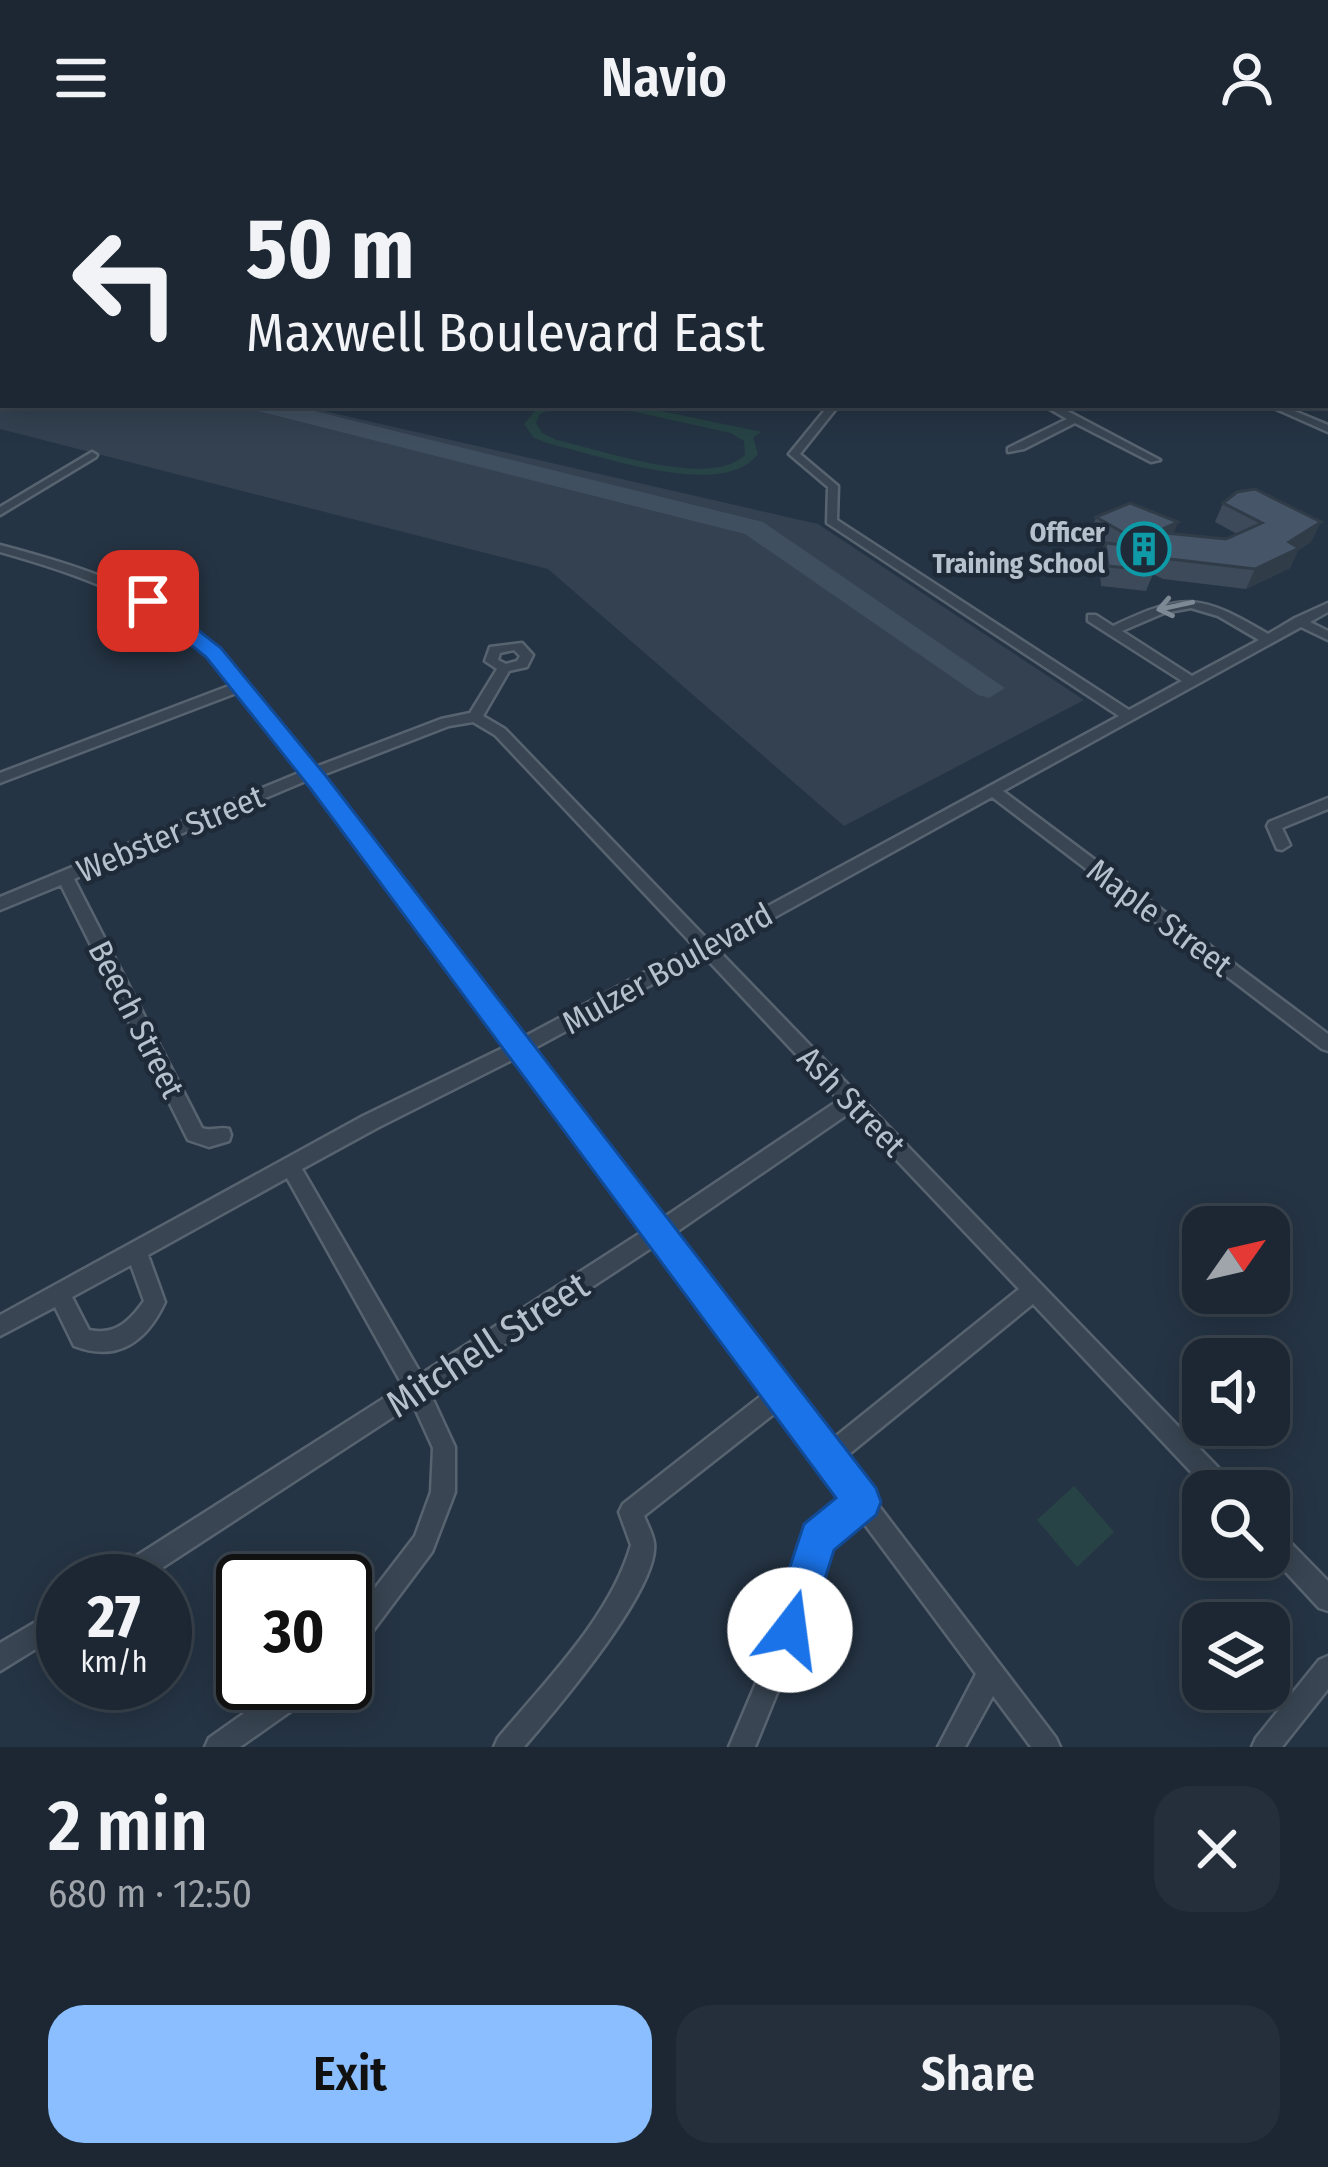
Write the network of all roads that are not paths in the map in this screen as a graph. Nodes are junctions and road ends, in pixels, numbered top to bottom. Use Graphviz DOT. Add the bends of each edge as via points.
graph roads {
  1 [pos="832,408"];
  2 [pos="1054,408"];
  3 [pos="1279,408"];
  4 [pos="1076,419"];
  5 [pos="1328,429"];
  6 [pos="1012,450"];
  7 [pos="92,455"];
  8 [pos="1155,460"];
  9 [pos="0,512"];
  10 [pos="0,548"];
  11 [pos="1328,607"];
  12 [pos="1092,619"];
  13 [pos="1299,621"];
  14 [pos="1112,631"];
  15 [pos="1328,636"];
  16 [pos="1267,639"];
  17 [pos="504,668"];
  18 [pos="1190,680"];
  19 [pos="242,686"];
  20 [pos="1127,715"];
  21 [pos="475,717"];
  22 [pos="311,775"];
  23 [pos="0,778"];
  24 [pos="992,790"];
  25 [pos="1328,803"];
  26 [pos="1282,844"];
  27 [pos="65,877"];
  28 [pos="0,904"];
  29 [pos="704,948"];
  30 [pos="1328,1044"];
  31 [pos="519,1047"];
  32 [pos="852,1101"];
  33 [pos="222,1135"];
  34 [pos="290,1166"];
  35 [pos="658,1233"];
  36 [pos="136,1251"];
  37 [pos="1034,1290"];
  38 [pos="58,1294"];
  39 [pos="0,1326"];
  40 [pos="417,1389"];
  41 [pos="781,1394"];
  42 [pos="828,1456"];
  43 [pos="1206,1470"];
  44 [pos="862,1502"];
  45 [pos="162,1554"];
  46 [pos="1290,1559"];
  47 [pos="1328,1599"];
  48 [pos="372,1614"];
  49 [pos="36,1635"];
  50 [pos="0,1658"];
  51 [pos="1328,1669"];
  52 [pos="991,1673"];
  53 [pos="271,1710"];
  54 [pos="218,1747"];
  55 [pos="507,1747"];
  56 [pos="742,1747"];
  57 [pos="951,1747"];
  58 [pos="1047,1747"];
  59 [pos="1264,1747"];
  1 -- 20 [label="street" via="794,454 832,486 831,521"];
  2 -- 4 [label="street"];
  3 -- 5 [label="street"];
  4 -- 6 [label="street"];
  4 -- 8 [label="street"];
  7 -- 9 [label="street"];
  10 -- 19 [label="street" via="148,601 195,635"];
  11 -- 13 [label="street, Mulzer Boulevard"];
  12 -- 14 [label="street"];
  13 -- 15 [label="street"];
  13 -- 16 [label="street, Mulzer Boulevard"];
  16 -- 14 [label="street, one-way" via="1187,601"];
  14 -- 18 [label="street"];
  16 -- 18 [label="street, Mulzer Boulevard"];
  17 -- 21 [label="street"];
  18 -- 20 [label="street, Mulzer Boulevard"];
  19 -- 22 [label="street"];
  19 -- 23 [label="street"];
  20 -- 24 [label="street, Mulzer Boulevard"];
  21 -- 22 [label="street, Webster Street"];
  21 -- 29 [label="street, Ash Street" via="500,731"];
  22 -- 27 [label="street, Webster Street"];
  22 -- 31 [label="street"];
  24 -- 29 [label="street, Mulzer Boulevard"];
  24 -- 30 [label="street, Maple Street"];
  25 -- 26 [label="street" via="1274,826"];
  27 -- 28 [label="street, Webster Street"];
  27 -- 33 [label="street, Beech Street" via="195,1134"];
  29 -- 31 [label="street, Mulzer Boulevard"];
  29 -- 32 [label="street, Ash Street"];
  31 -- 34 [label="street, Mulzer Boulevard"];
  31 -- 35 [label="street"];
  32 -- 35 [label="street, Mitchell Street"];
  32 -- 37 [label="street, Ash Street"];
  34 -- 36 [label="street, Mulzer Boulevard"];
  34 -- 40 [label="street"];
  35 -- 40 [label="street, Mitchell Street"];
  35 -- 41 [label="street"];
  36 -- 38 [label="street, Mulzer Boulevard"];
  36 -- 38 [label="street" via="154,1302 130,1334 111,1343 82,1339"];
  37 -- 42 [label="street"];
  37 -- 43 [label="street, Ash Street"];
  38 -- 39 [label="street, Mulzer Boulevard"];
  40 -- 45 [label="street, Mitchell Street"];
  40 -- 48 [label="street" via="444,1447 443,1492 408,1570"];
  41 -- 42 [label="street"];
  41 -- 55 [label="street" via="631,1512 643,1545 628,1584"];
  42 -- 44 [label="street"];
  44 -- 52 [label="street"];
  44 -- 56 [label="street" via="811,1550 790,1630"];
  46 -- 47 [label="street"];
  49 -- 50 [label="street"];
  51 -- 59 [label="street"];
  52 -- 57 [label="street"];
  52 -- 58 [label="street"];
  53 -- 54 [label="street"];
}
